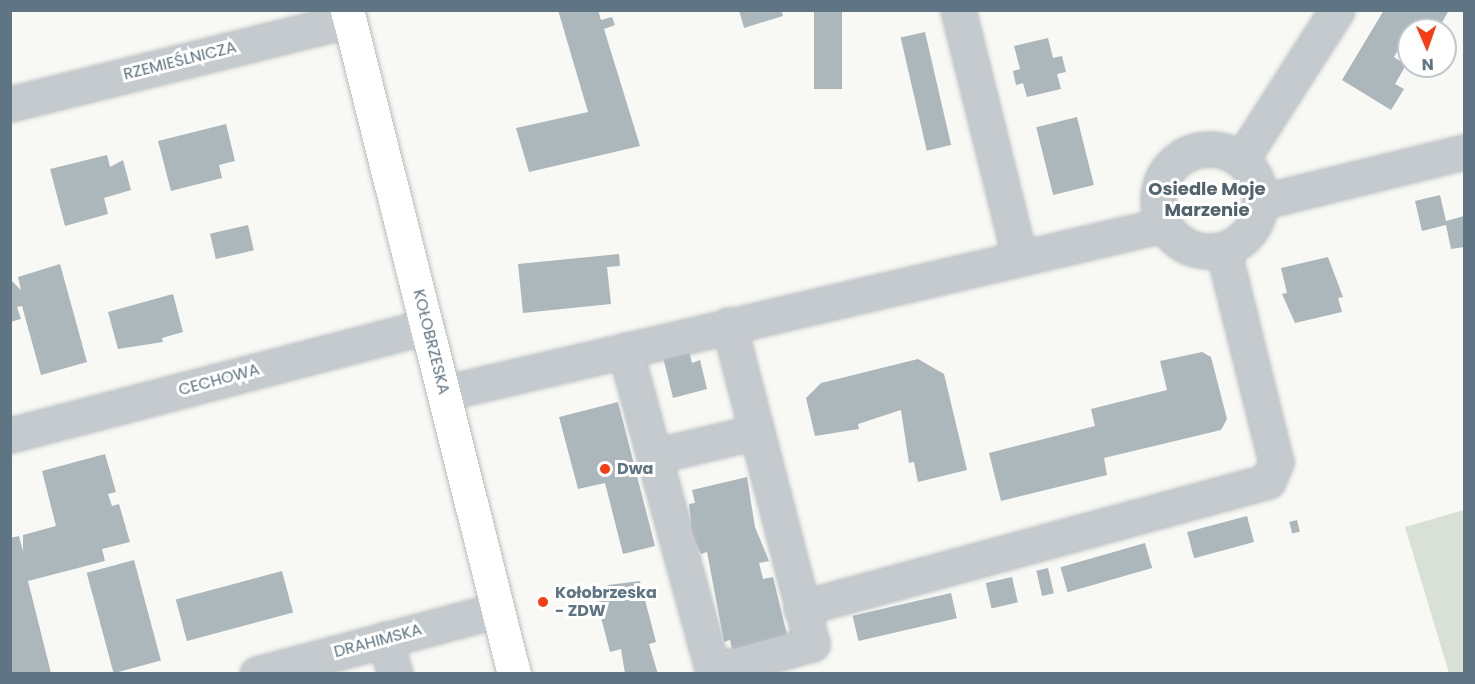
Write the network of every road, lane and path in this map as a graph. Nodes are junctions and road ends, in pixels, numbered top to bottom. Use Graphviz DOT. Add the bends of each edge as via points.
graph roads {
  1 [pos="958,10"];
  2 [pos="1337,10"];
  3 [pos="348,15"];
  4 [pos="10,104"];
  5 [pos="1464,152"];
  6 [pos="1241,160"];
  7 [pos="1260,202"];
  8 [pos="1163,225"];
  9 [pos="1222,250"];
  10 [pos="1020,258"];
  11 [pos="729,325"];
  12 [pos="427,326"];
  13 [pos="625,350"];
  14 [pos="444,393"];
  15 [pos="756,432"];
  16 [pos="10,435"];
  17 [pos="654,456"];
  18 [pos="801,608"];
  19 [pos="498,610"];
  20 [pos="386,639"];
  21 [pos="257,674"];
  22 [pos="395,674"];
  23 [pos="514,674"];
  1 -- 10 [label="street"];
  2 -- 6 [label="street"];
  3 -- 4 [label="street, RZEMIEŚLNICZA"];
  3 -- 12 [label="main road, KOŁOBRZESKA"];
  5 -- 7 [label="street"];
  6 -- 7 [label="street" via="1258,186"];
  6 -- 8 [label="street" via="1203,149 1168,168 1157,206"];
  7 -- 9 [label="street" via="1249,232"];
  8 -- 9 [label="street" via="1178,242 1200,251"];
  8 -- 10 [label="street"];
  9 -- 18 [label="street" via="1276,462 1268,481"];
  10 -- 11 [label="street"];
  11 -- 13 [label="street"];
  11 -- 15 [label="street"];
  12 -- 14 [label="main road, KOŁOBRZESKA"];
  12 -- 16 [label="street, CECHOWA"];
  13 -- 14 [label="street"];
  13 -- 17 [label="street"];
  14 -- 19 [label="main road, KOŁOBRZESKA"];
  15 -- 17 [label="street"];
  15 -- 18 [label="street"];
  17 -- 18 [label="street" via="713,671 812,644"];
  19 -- 20 [label="street, DRAHIMSKA"];
  19 -- 23 [label="main road, KOŁOBRZESKA"];
  20 -- 21 [label="street, DRAHIMSKA"];
  20 -- 22 [label="street"];
}
